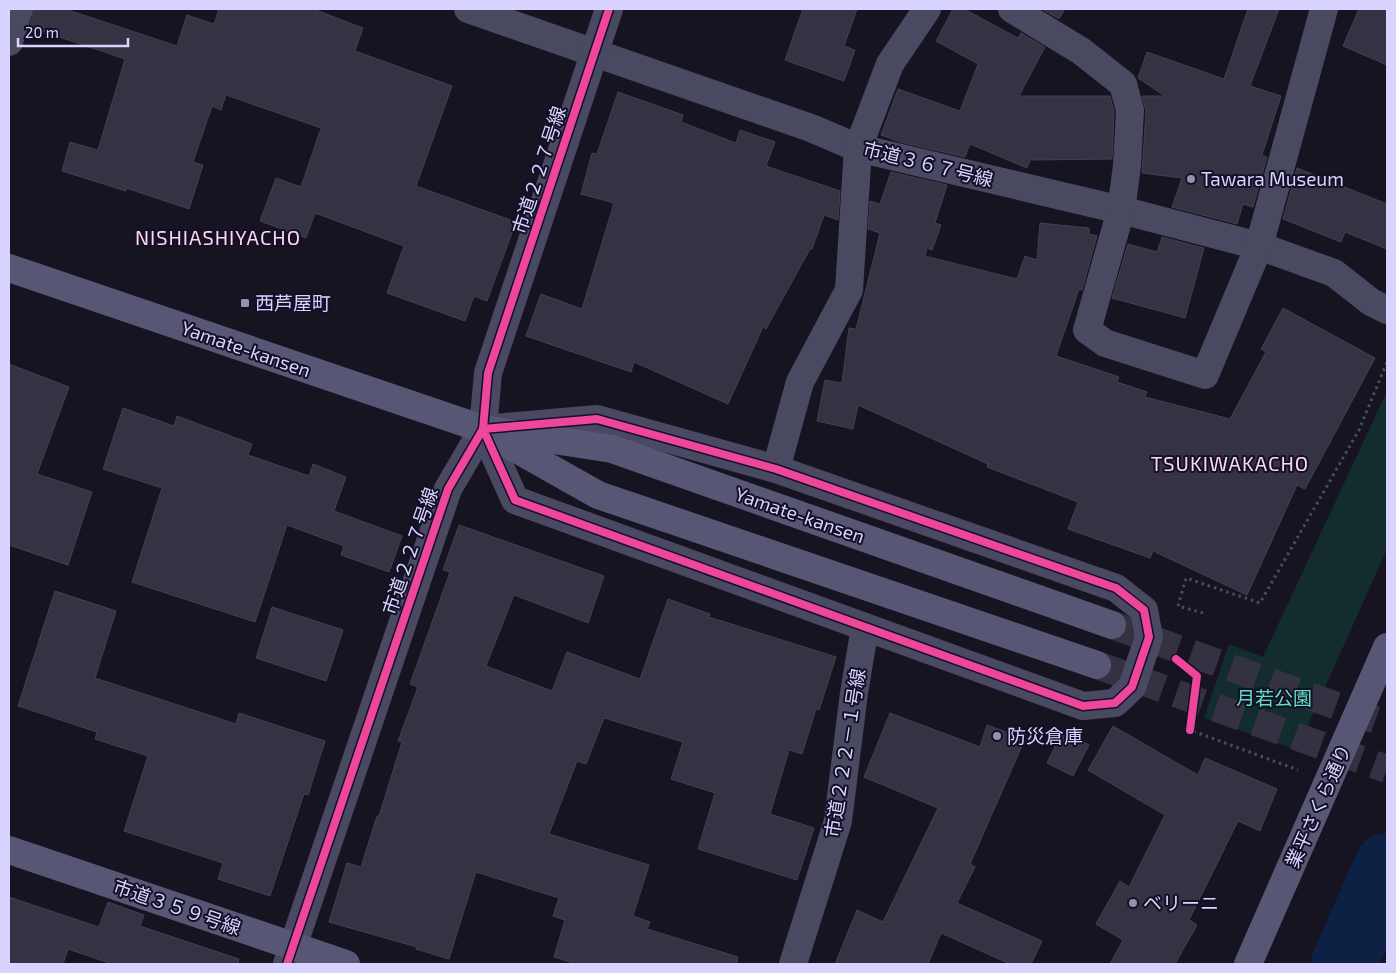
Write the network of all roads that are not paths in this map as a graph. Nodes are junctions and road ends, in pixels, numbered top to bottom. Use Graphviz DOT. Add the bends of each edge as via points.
graph roads {
  1 [pos="19,9"];
  2 [pos="468,9"];
  3 [pos="609,9"];
  4 [pos="927,9"];
  5 [pos="1012,9"];
  6 [pos="1324,9"];
  7 [pos="9,42"];
  8 [pos="595,52"];
  9 [pos="858,148"];
  10 [pos="1121,210"];
  11 [pos="1259,246"];
  12 [pos="9,268"];
  13 [pos="1387,310"];
  14 [pos="483,430"];
  15 [pos="776,469"];
  16 [pos="1112,625"];
  17 [pos="865,627"];
  18 [pos="1387,647"];
  19 [pos="1097,665"];
  20 [pos="9,850"];
  21 [pos="290,956"];
  22 [pos="346,964"];
  23 [pos="793,964"];
  24 [pos="1248,964"];
  1 -- 7 [label="street"];
  2 -- 8 [label="street, 市道３６７号線"];
  3 -- 8 [label="street, 市道２２７号線"];
  4 -- 9 [label="street" via="890,64"];
  5 -- 10 [label="street" via="1081,51 1123,84 1130,110"];
  6 -- 11 [label="street"];
  8 -- 9 [label="street, 市道３６７号線" via="811,128"];
  8 -- 14 [label="street, 市道２２７号線" via="488,373"];
  9 -- 10 [label="street, 市道３６７号線"];
  9 -- 15 [label="street" via="849,290 800,382"];
  10 -- 11 [label="street, 市道３６７号線"];
  10 -- 11 [label="street" via="1087,330 1105,343 1205,375"];
  11 -- 13 [label="street, 市道３６７号線" via="1334,273 1371,302"];
  12 -- 14 [label="street, Yamate-kansen"];
  14 -- 15 [label="street" via="597,419"];
  14 -- 16 [label="street, Yamate-kansen" via="612,449"];
  14 -- 17 [label="street" via="515,500"];
  14 -- 19 [label="street, Yamate-kansen" via="598,495"];
  14 -- 21 [label="street, 市道２２７号線" via="448,489"];
  15 -- 17 [label="street" via="1116,588 1144,610 1149,637 1132,687 1115,703 1083,706"];
  17 -- 23 [label="street, 市道２２２－１号線" via="838,821"];
  18 -- 24 [label="street, 業平さくら通り"];
  20 -- 21 [label="street, 市道３５９号線"];
  21 -- 22 [label="street, 市道３５９号線"];
}
